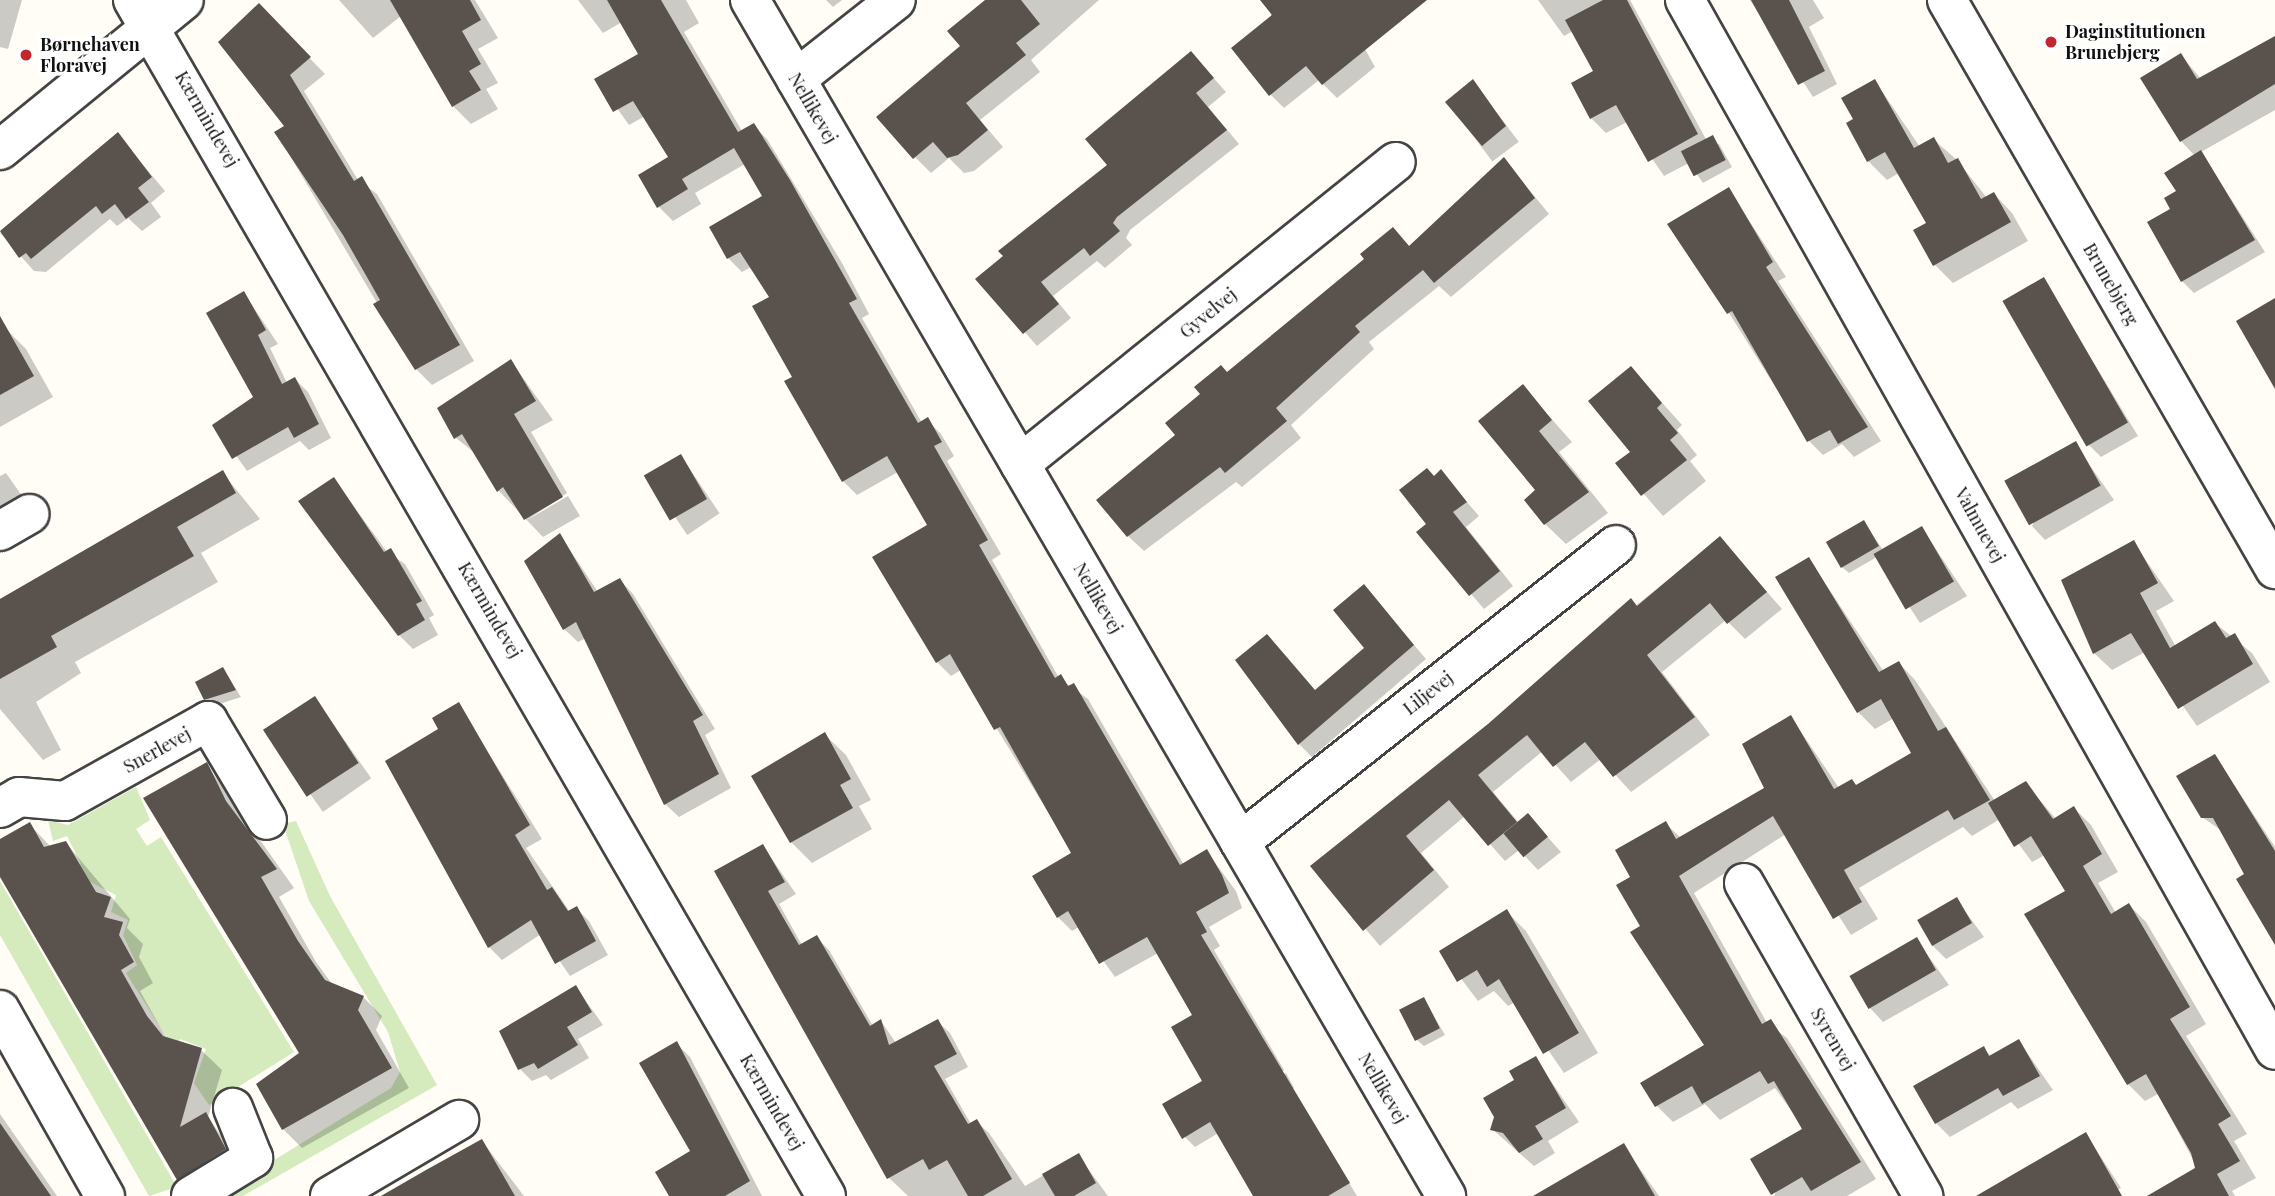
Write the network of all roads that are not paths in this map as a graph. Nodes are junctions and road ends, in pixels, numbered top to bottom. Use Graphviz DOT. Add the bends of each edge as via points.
graph roads {
  1 [pos="184,0"];
  2 [pos="750,0"];
  3 [pos="896,0"];
  4 [pos="1685,0"];
  5 [pos="1947,0"];
  6 [pos="143,12"];
  7 [pos="796,79"];
  8 [pos="0,149"];
  9 [pos="1396,162"];
  10 [pos="1020,464"];
  11 [pos="1616,545"];
  12 [pos="2275,569"];
  13 [pos="0,807"];
  14 [pos="267,820"];
  15 [pos="1240,842"];
  16 [pos="1744,883"];
  17 [pos="0,1010"];
  18 [pos="2275,1050"];
  19 [pos="233,1108"];
  20 [pos="459,1120"];
  21 [pos="105,1196"];
  22 [pos="191,1196"];
  23 [pos="330,1196"];
  24 [pos="826,1196"];
  25 [pos="1446,1196"];
  26 [pos="1923,1196"];
  1 -- 6 [label="street"];
  2 -- 7 [label="street, Nellikevej"];
  3 -- 7 [label="street"];
  4 -- 18 [label="street, Valmuevej"];
  5 -- 12 [label="street, Brunebjerg"];
  6 -- 8 [label="street"];
  6 -- 24 [label="street, Kærmindevej"];
  7 -- 10 [label="street, Nellikevej"];
  9 -- 10 [label="street, Gyvelvej"];
  10 -- 15 [label="street, Nellikevej"];
  11 -- 15 [label="street, Liljevej"];
  13 -- 14 [label="street, Snerlevej" via="19,797 65,801 208,721"];
  15 -- 25 [label="street, Nellikevej"];
  16 -- 26 [label="street, Syrenvej"];
  17 -- 21 [label="street"];
  19 -- 22 [label="street" via="253,1158"];
  20 -- 23 [label="street"];
}
